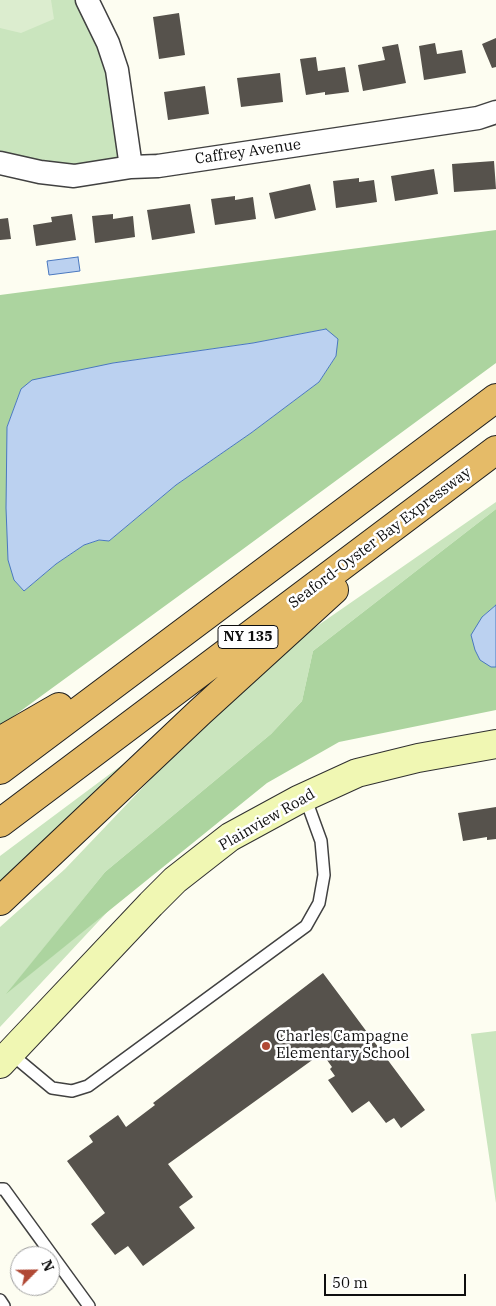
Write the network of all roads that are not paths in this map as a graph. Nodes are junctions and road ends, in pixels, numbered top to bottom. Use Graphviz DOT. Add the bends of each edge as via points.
graph roads {
  1 [pos="87,0"];
  2 [pos="496,112"];
  3 [pos="0,163"];
  4 [pos="131,167"];
  5 [pos="496,398"];
  6 [pos="496,450"];
  7 [pos="423,505"];
  8 [pos="172,640"];
  9 [pos="0,741"];
  10 [pos="496,744"];
  11 [pos="0,770"];
  12 [pos="304,797"];
  13 [pos="0,823"];
  14 [pos="0,901"];
  15 [pos="5,1059"];
  16 [pos="0,1189"];
  17 [pos="0,1300"];
  18 [pos="4,1306"];
  19 [pos="89,1306"];
  1 -- 4 [label="street" via="117,70"];
  2 -- 4 [label="street, Caffrey Avenue" via="478,118 158,166"];
  3 -- 4 [label="street, Caffrey Avenue" via="74,176"];
  5 -- 8 [label="highway, NY 135"];
  6 -- 7 [label="highway, Seaford-Oyster Bay Expressway / NY 135"];
  7 -- 13 [label="highway, Seaford-Oyster Bay Expressway / NY 135"];
  7 -- 14 [label="highway" via="301,623"];
  8 -- 9 [label="highway"];
  8 -- 11 [label="highway, NY 135"];
  10 -- 12 [label="main road, Plainview Road" via="357,773"];
  12 -- 15 [label="main road, Plainview Road" via="230,838 175,880"];
  12 -- 15 [label="lane" via="321,841 324,875 319,903 306,926 88,1086 72,1091 52,1088"];
  16 -- 19 [label="lane" via="4,1189"];
  17 -- 18 [label="lane"];
}
